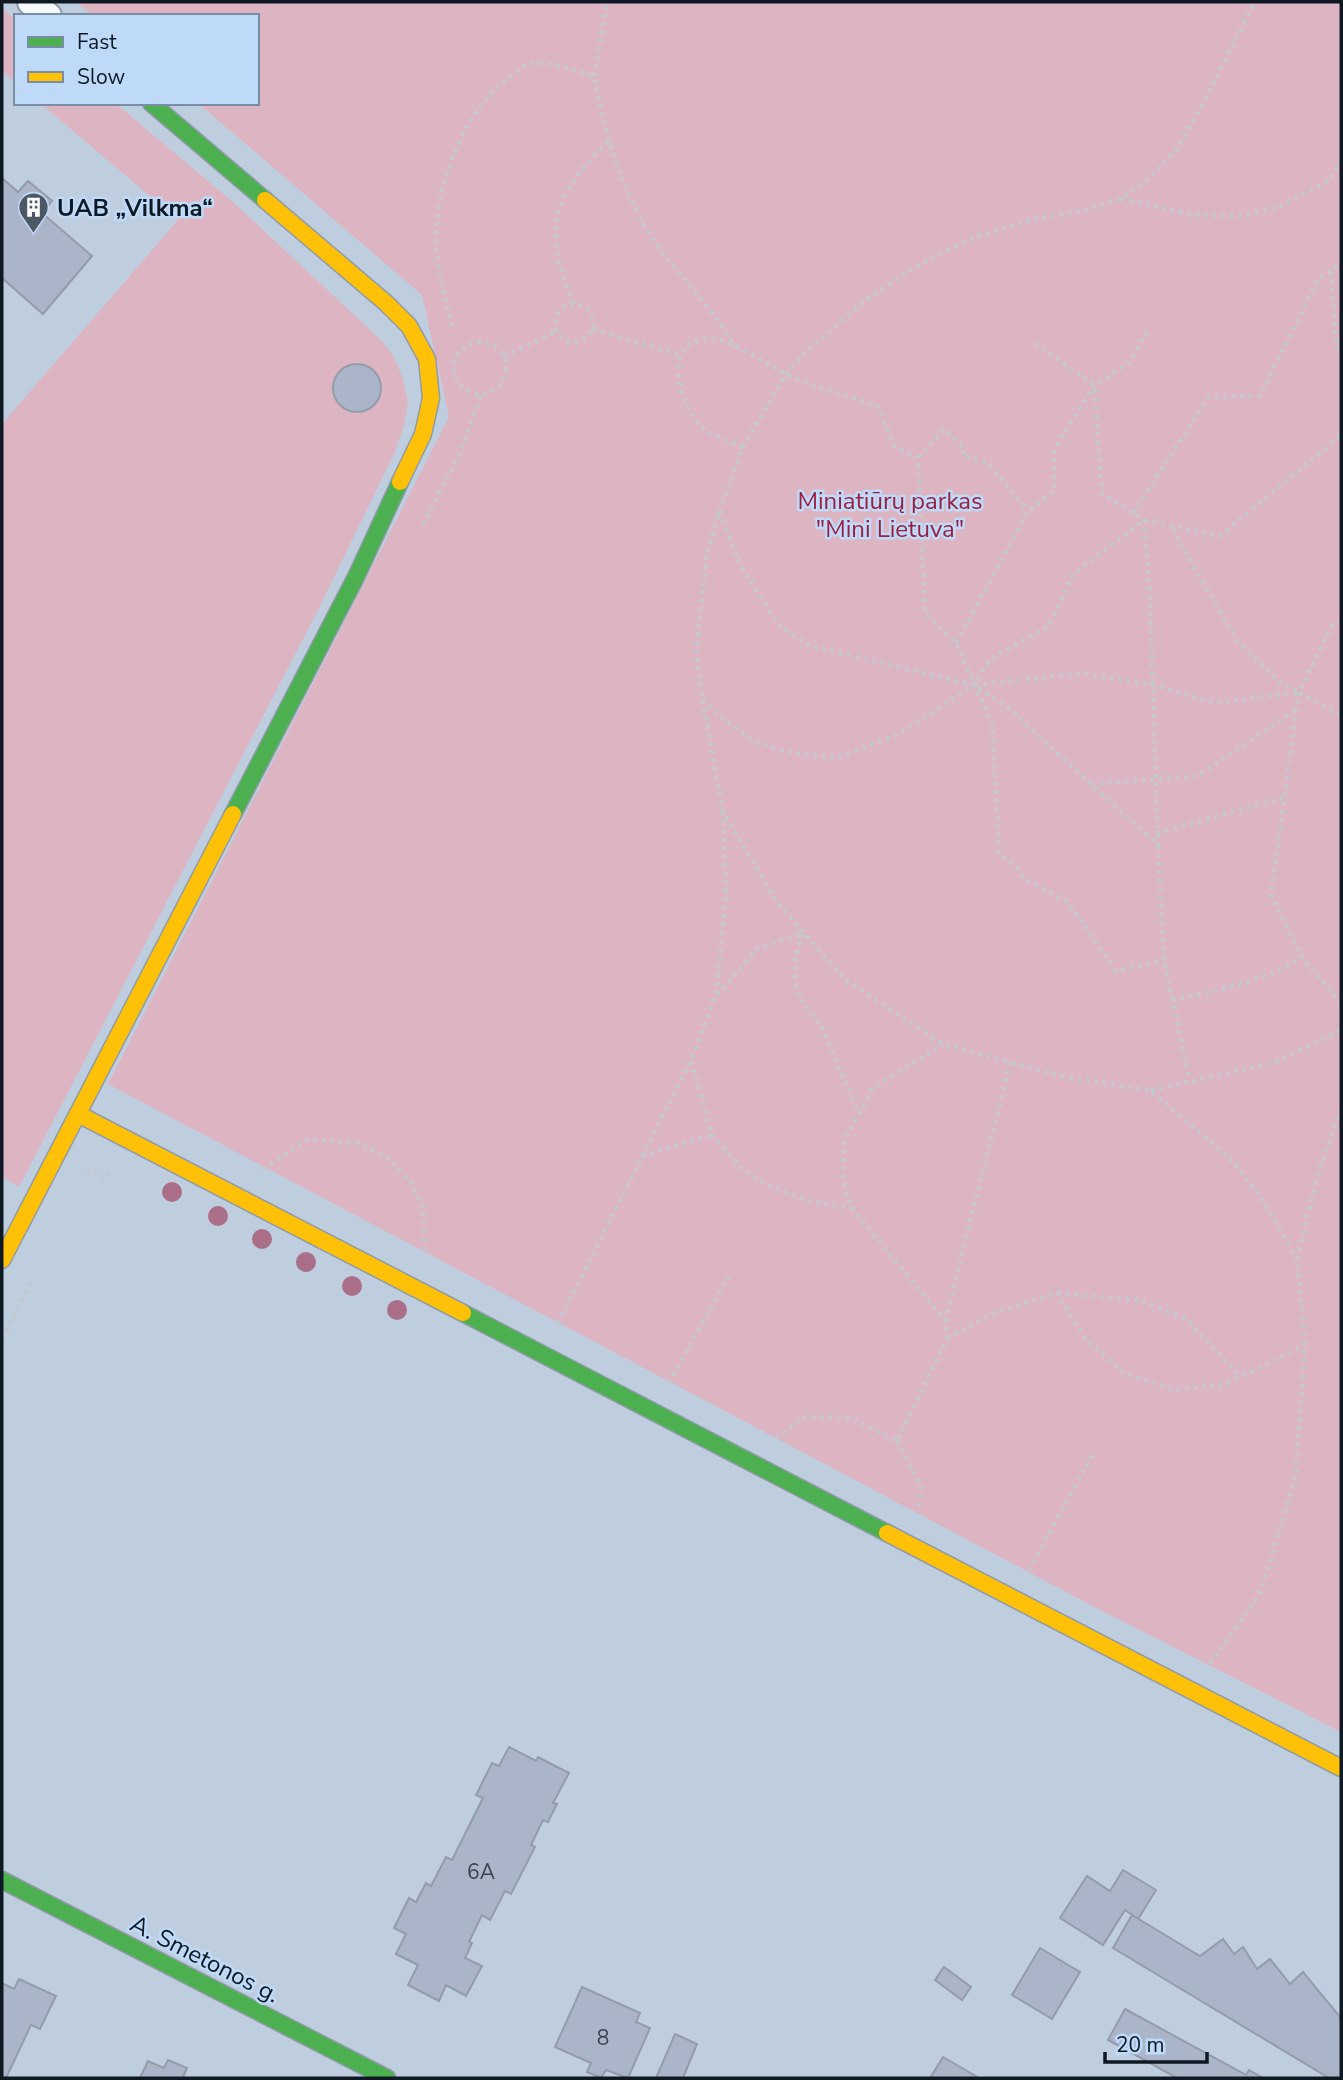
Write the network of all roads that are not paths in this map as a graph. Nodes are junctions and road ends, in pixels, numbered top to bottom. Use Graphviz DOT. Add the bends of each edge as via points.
graph roads {
  1 [pos="31,2"];
  2 [pos="46,14"];
  3 [pos="153,105"];
  4 [pos="78,1114"];
  5 [pos="2,1260"];
  6 [pos="1341,1768"];
  7 [pos="2,1880"];
  8 [pos="387,2078"];
  1 -- 2 [label="street"];
  3 -- 4 [label="street" via="408,326 427,359 430,398 423,435 356,577"];
  4 -- 5 [label="street"];
  4 -- 6 [label="street"];
  7 -- 8 [label="street, A. Smetonos g."];
}
